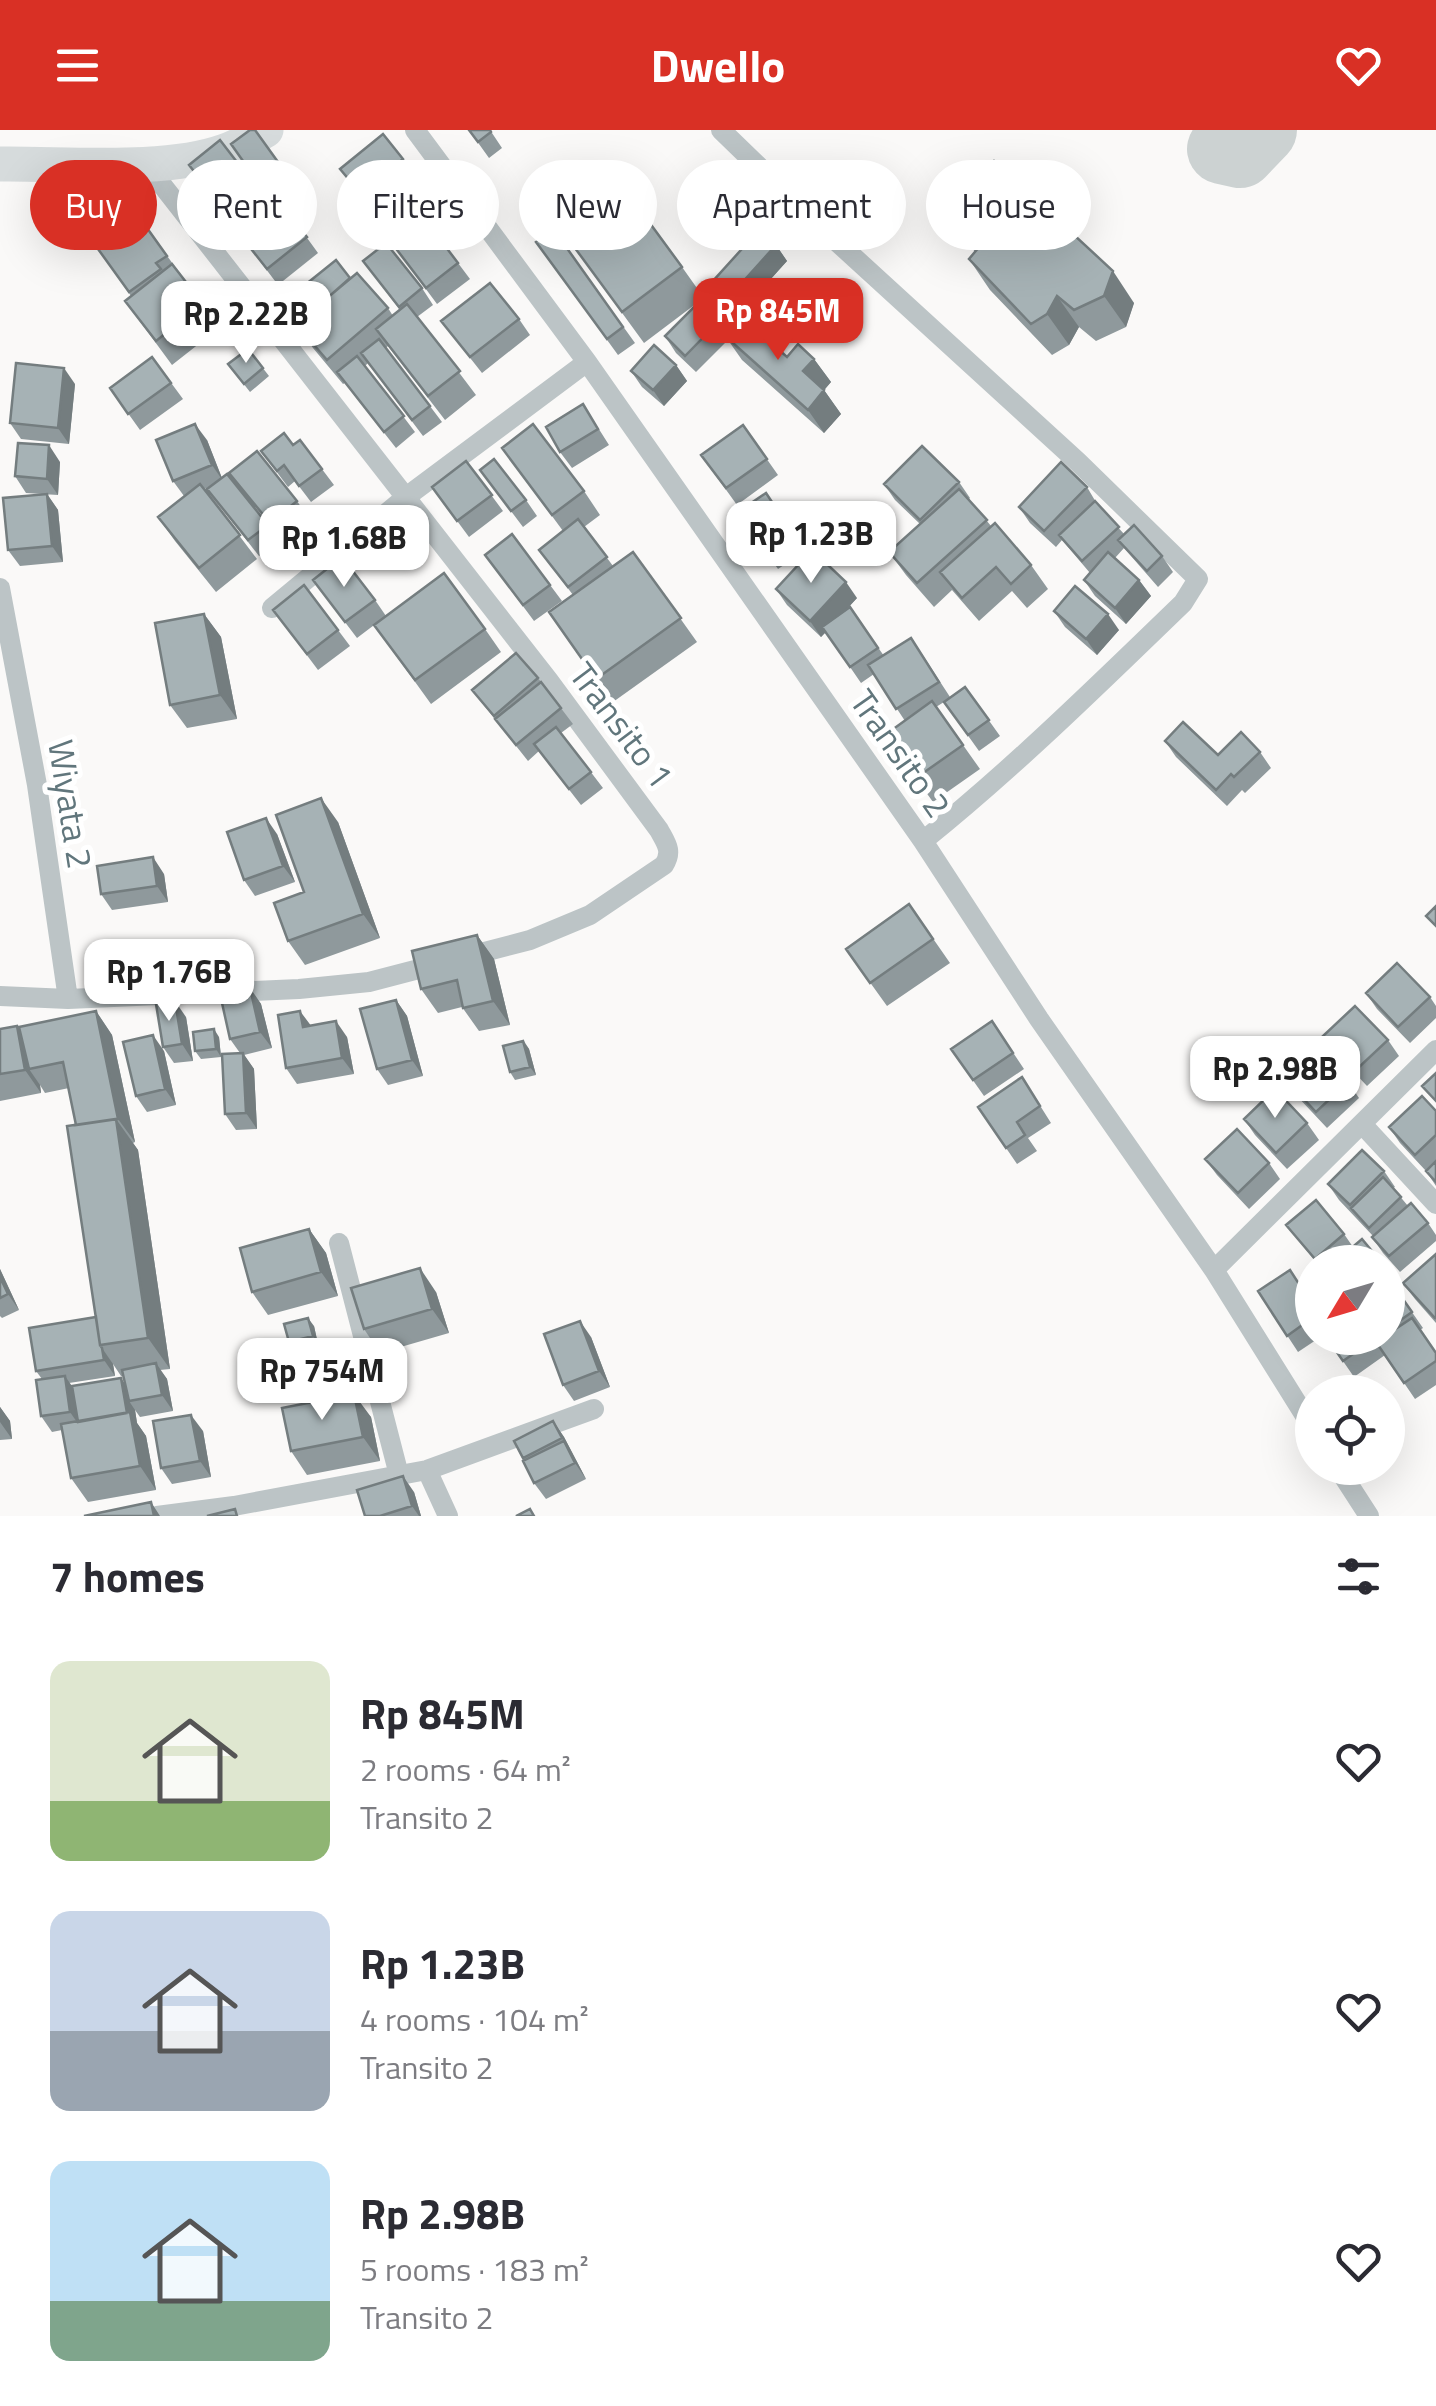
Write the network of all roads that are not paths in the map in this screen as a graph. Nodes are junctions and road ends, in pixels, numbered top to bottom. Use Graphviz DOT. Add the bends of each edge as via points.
graph roads {
  1 [pos="266,130"];
  2 [pos="416,130"];
  3 [pos="721,130"];
  4 [pos="157,162"];
  5 [pos="0,164"];
  6 [pos="30,164"];
  7 [pos="157,178"];
  8 [pos="587,362"];
  9 [pos="406,498"];
  10 [pos="0,588"];
  11 [pos="272,608"];
  12 [pos="923,841"];
  13 [pos="0,996"];
  14 [pos="68,999"];
  15 [pos="1436,1050"];
  16 [pos="1362,1124"];
  17 [pos="1436,1204"];
  18 [pos="339,1243"];
  19 [pos="1214,1270"];
  20 [pos="1295,1399"];
  21 [pos="594,1409"];
  22 [pos="428,1470"];
  23 [pos="400,1475"];
  24 [pos="1349,1485"];
  25 [pos="158,1516"];
  26 [pos="448,1516"];
  27 [pos="1369,1516"];
  1 -- 4 [label="highway" via="224,152"];
  2 -- 8 [label="street, Transito 2"];
  3 -- 12 [label="street" via="1198,579 1183,603 1053,729"];
  5 -- 6 [label="highway"];
  7 -- 9 [label="street, Transito 1"];
  8 -- 9 [label="street"];
  8 -- 12 [label="street, Transito 2"];
  9 -- 11 [label="street"];
  9 -- 14 [label="street, Transito 1" via="659,830 669,857 578,921 382,978"];
  10 -- 14 [label="street, Wiyata 2"];
  12 -- 19 [label="street, Transito 2"];
  13 -- 14 [label="street"];
  15 -- 16 [label="street"];
  16 -- 17 [label="street"];
  16 -- 19 [label="street"];
  18 -- 23 [label="street"];
  19 -- 20 [label="street, Transito 2"];
  21 -- 22 [label="street"];
  22 -- 23 [label="street"];
  22 -- 26 [label="street"];
  23 -- 25 [label="street"];
  24 -- 27 [label="street"];
}
